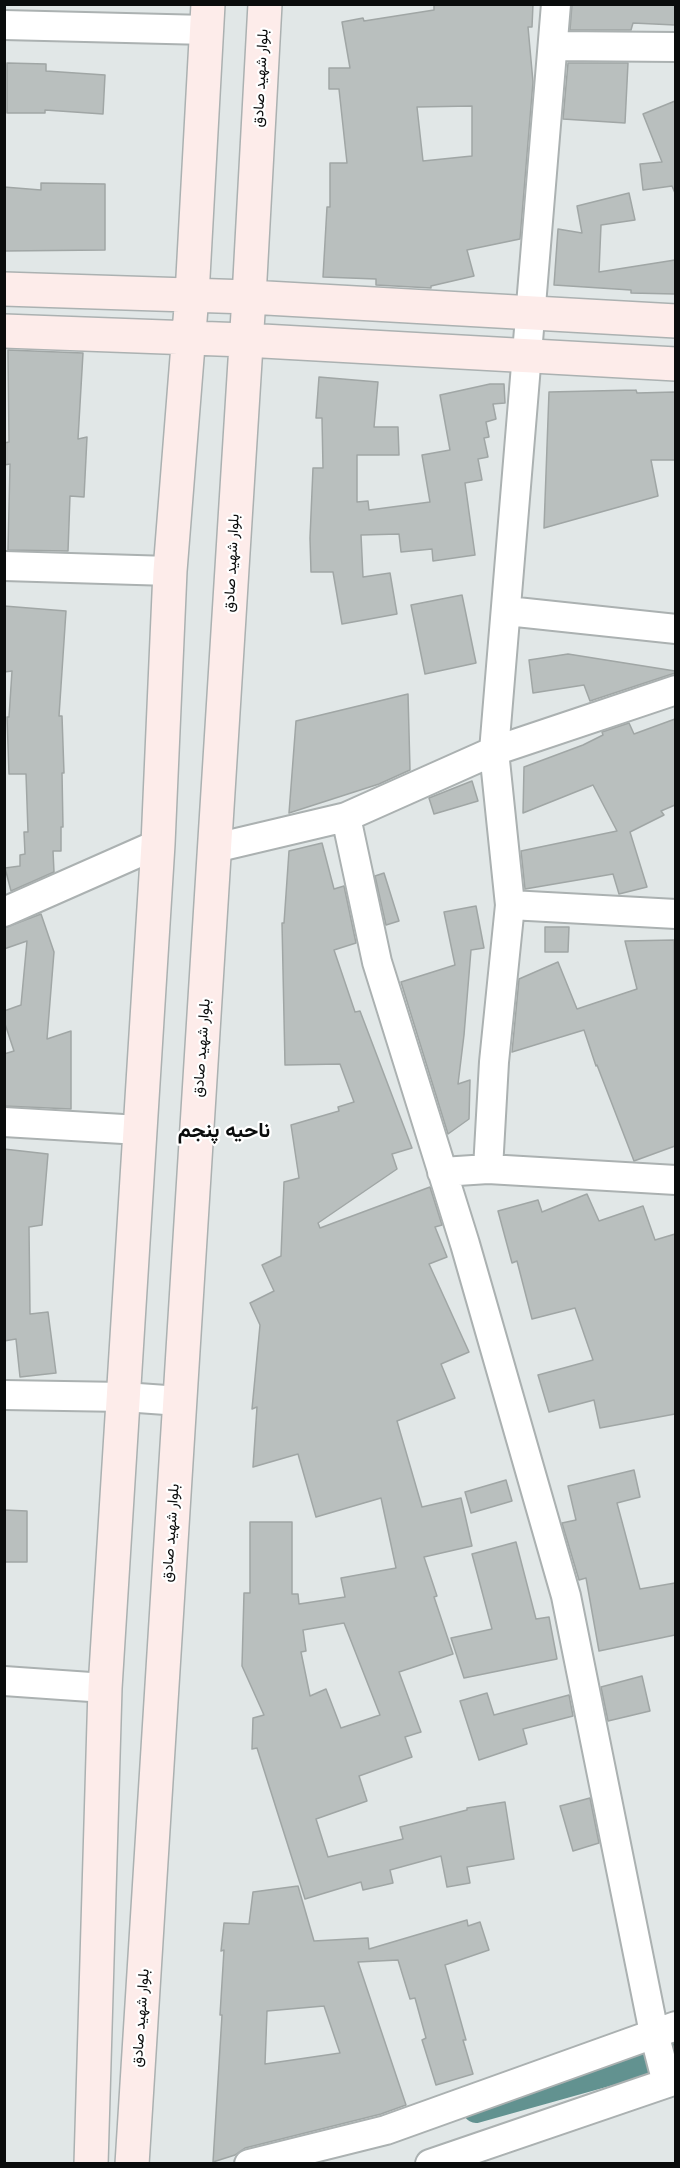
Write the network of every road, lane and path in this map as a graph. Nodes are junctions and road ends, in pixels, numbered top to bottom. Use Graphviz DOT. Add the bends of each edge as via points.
graph roads {
  1 [pos="265,4"];
  2 [pos="556,4"];
  3 [pos="207,17"];
  4 [pos="4,25"];
  5 [pos="553,46"];
  6 [pos="675,47"];
  7 [pos="4,289"];
  8 [pos="192,295"];
  9 [pos="249,297"];
  10 [pos="530,312"];
  11 [pos="675,321"];
  12 [pos="4,331"];
  13 [pos="189,338"];
  14 [pos="245,340"];
  15 [pos="527,357"];
  16 [pos="675,364"];
  17 [pos="4,566"];
  18 [pos="170,571"];
  19 [pos="507,611"];
  20 [pos="675,629"];
  21 [pos="675,690"];
  22 [pos="494,751"];
  23 [pos="346,817"];
  24 [pos="158,844"];
  25 [pos="214,848"];
  26 [pos="510,905"];
  27 [pos="4,912"];
  28 [pos="675,914"];
  29 [pos="4,1122"];
  30 [pos="140,1130"];
  31 [pos="488,1169"];
  32 [pos="442,1172"];
  33 [pos="675,1180"];
  34 [pos="4,1395"];
  35 [pos="124,1397"];
  36 [pos="180,1401"];
  37 [pos="4,1682"];
  38 [pos="105,1688"];
  39 [pos="662,2034"];
  40 [pos="669,2079"];
  41 [pos="92,2163"];
  42 [pos="132,2163"];
  43 [pos="249,2163"];
  44 [pos="430,2163"];
  1 -- 9 [label="main road, بلوار شهید صادق"];
  2 -- 5 [label="street"];
  3 -- 4 [label="street"];
  3 -- 8 [label="main road"];
  5 -- 6 [label="street"];
  5 -- 10 [label="street"];
  7 -- 8 [label="main road"];
  8 -- 9 [label="main road"];
  8 -- 13 [label="main road"];
  9 -- 10 [label="main road"];
  9 -- 14 [label="main road, بلوار شهید صادق"];
  10 -- 11 [label="main road"];
  10 -- 15 [label="street"];
  12 -- 13 [label="main road"];
  13 -- 14 [label="main road"];
  13 -- 18 [label="main road"];
  14 -- 15 [label="main road"];
  14 -- 25 [label="main road, بلوار شهید صادق"];
  15 -- 16 [label="main road"];
  15 -- 19 [label="street"];
  17 -- 18 [label="street"];
  18 -- 24 [label="main road"];
  19 -- 20 [label="street"];
  19 -- 22 [label="street"];
  21 -- 22 [label="street"];
  22 -- 23 [label="street"];
  22 -- 26 [label="street"];
  23 -- 25 [label="street"];
  23 -- 32 [label="street" via="377,962"];
  24 -- 27 [label="street"];
  24 -- 30 [label="main road"];
  25 -- 36 [label="main road, بلوار شهید صادق"];
  26 -- 28 [label="street"];
  26 -- 31 [label="street"];
  29 -- 30 [label="street"];
  30 -- 35 [label="main road"];
  31 -- 32 [label="street"];
  31 -- 33 [label="street"];
  32 -- 39 [label="street" via="566,1596"];
  34 -- 35 [label="street"];
  35 -- 36 [label="street"];
  35 -- 38 [label="main road"];
  36 -- 42 [label="main road, بلوار شهید صادق"];
  37 -- 38 [label="street"];
  38 -- 41 [label="main road"];
  39 -- 40 [label="street"];
  39 -- 43 [label="street" via="386,2130"];
  40 -- 44 [label="street"];
}
